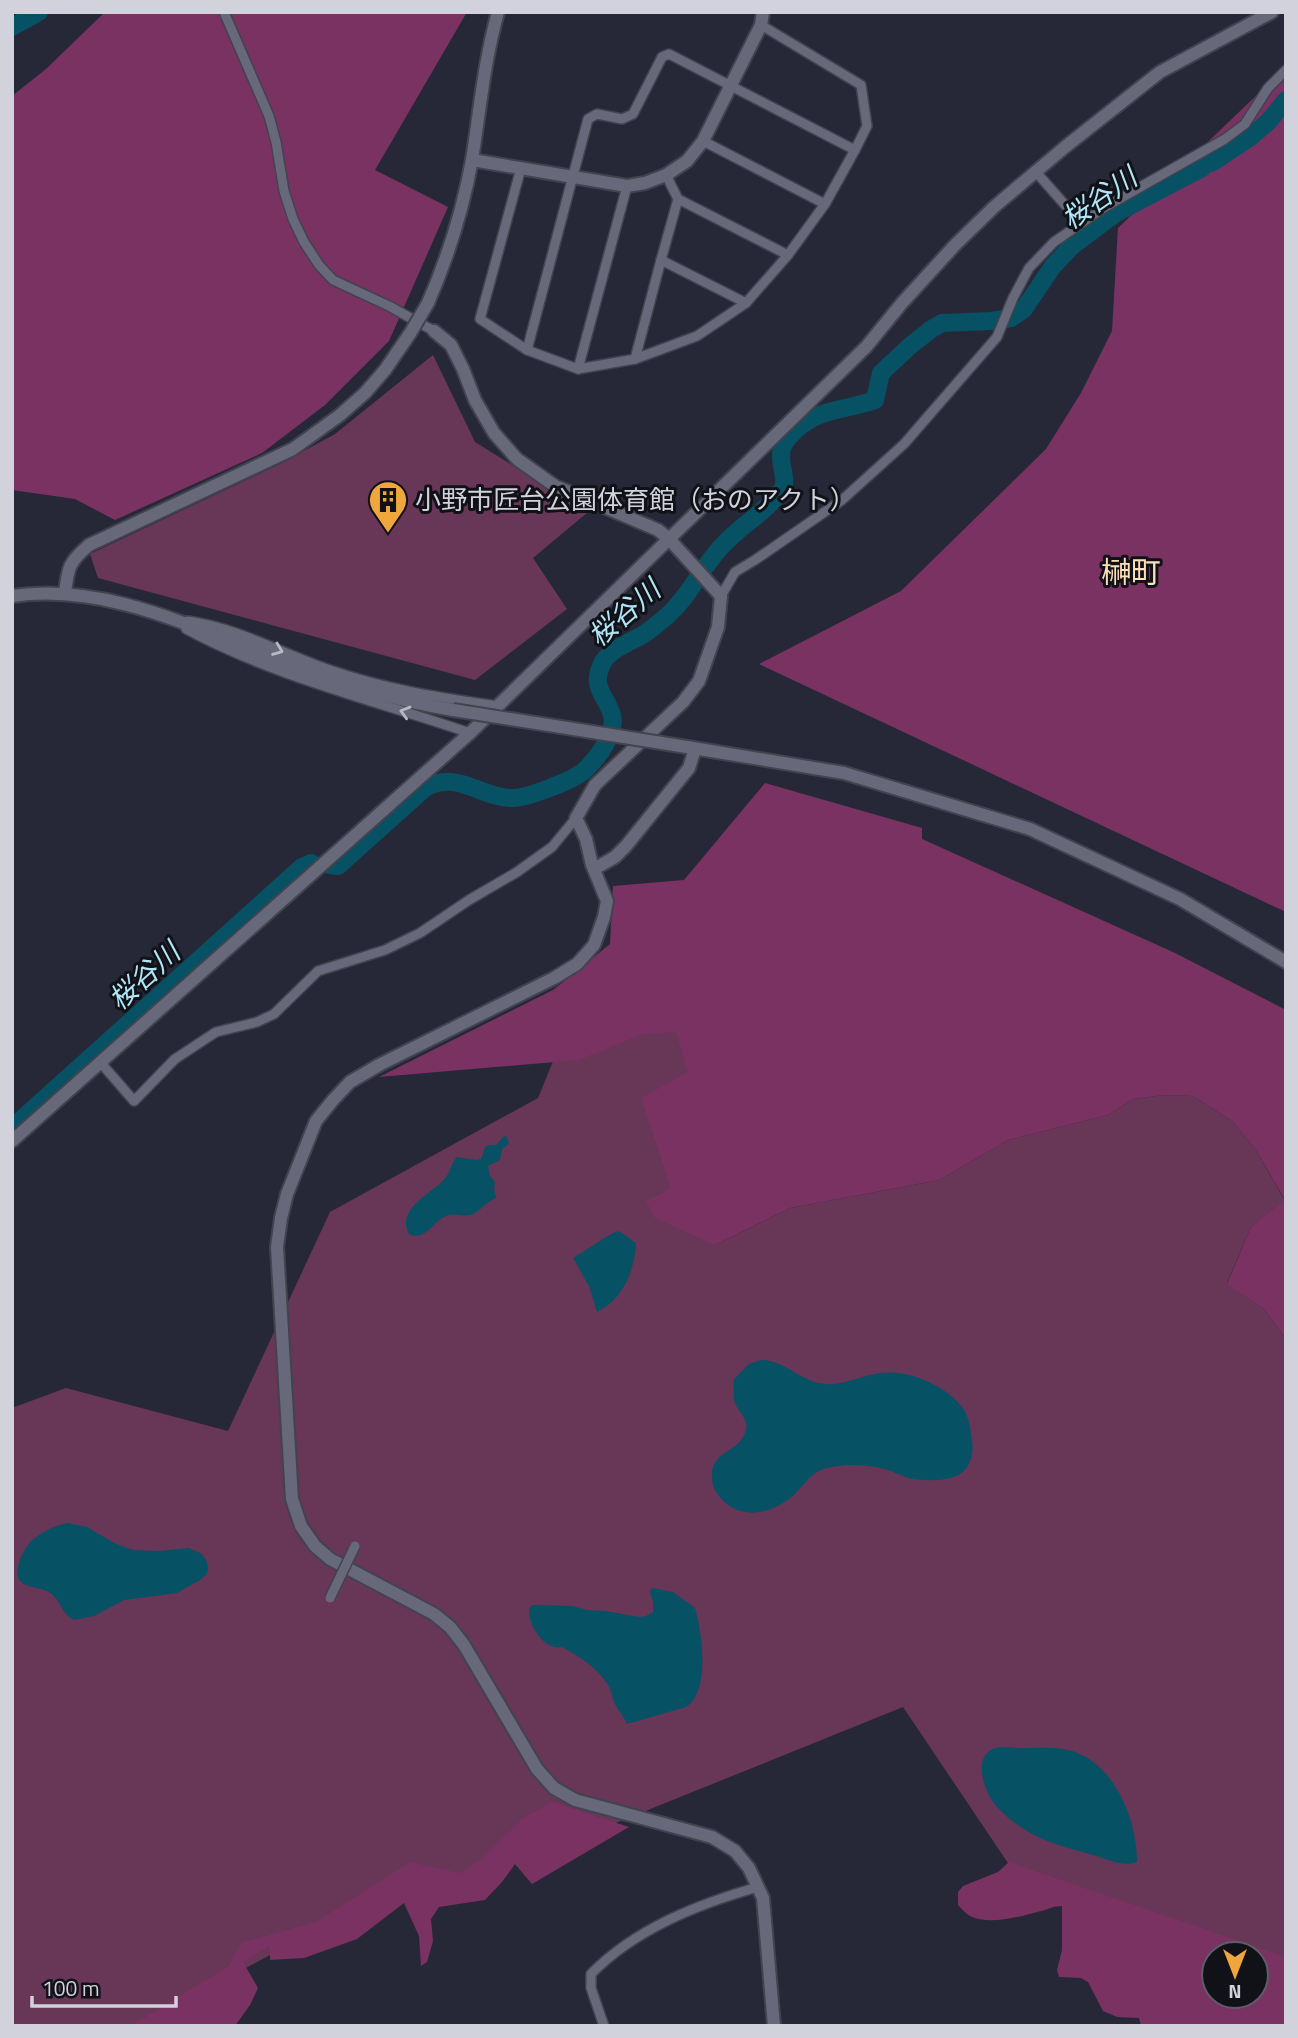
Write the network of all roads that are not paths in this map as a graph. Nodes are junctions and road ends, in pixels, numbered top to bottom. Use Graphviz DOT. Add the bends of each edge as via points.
graph roads {
  1 [pos="224,12"];
  2 [pos="498,12"];
  3 [pos="1272,12"];
  4 [pos="762,18"];
  5 [pos="1286,70"];
  6 [pos="730,86"];
  7 [pos="703,141"];
  8 [pos="855,150"];
  9 [pos="472,160"];
  10 [pos="521,168"];
  11 [pos="1036,172"];
  12 [pos="666,175"];
  13 [pos="574,177"];
  14 [pos="627,186"];
  15 [pos="678,199"];
  16 [pos="825,204"];
  17 [pos="1081,223"];
  18 [pos="788,256"];
  19 [pos="661,260"];
  20 [pos="746,303"];
  21 [pos="434,331"];
  22 [pos="527,350"];
  23 [pos="635,359"];
  24 [pos="578,369"];
  25 [pos="669,539"];
  26 [pos="65,593"];
  27 [pos="12,596"];
  28 [pos="720,596"];
  29 [pos="166,618"];
  30 [pos="499,706"];
  31 [pos="470,733"];
  32 [pos="691,748"];
  33 [pos="576,818"];
  34 [pos="594,869"];
  35 [pos="1286,962"];
  36 [pos="100,1062"];
  37 [pos="12,1141"];
  38 [pos="355,1546"];
  39 [pos="330,1598"];
  40 [pos="758,1887"];
  41 [pos="604,2026"];
  42 [pos="774,2026"];
  1 -- 21 [label="street" via="269,116 293,219 319,265 333,280"];
  2 -- 9 [label="street" via="484,67"];
  3 -- 11 [label="street" via="1160,72"];
  4 -- 6 [label="street"];
  4 -- 8 [label="street" via="861,85 867,126"];
  5 -- 17 [label="street" via="1245,124 1225,139"];
  6 -- 7 [label="street"];
  6 -- 8 [label="street"];
  6 -- 13 [label="street" via="669,54 662,57 633,114 622,119 597,114 588,119"];
  7 -- 12 [label="street" via="687,161"];
  7 -- 16 [label="street"];
  8 -- 16 [label="street"];
  9 -- 10 [label="street"];
  9 -- 26 [label="street, bridge" via="446,260 428,303 365,393 293,449 89,545 74,557"];
  10 -- 13 [label="street"];
  10 -- 22 [label="street" via="480,319"];
  11 -- 17 [label="street"];
  11 -- 25 [label="street" via="955,245 866,347"];
  12 -- 14 [label="street"];
  12 -- 15 [label="street"];
  13 -- 14 [label="street"];
  13 -- 22 [label="street"];
  14 -- 24 [label="street"];
  15 -- 18 [label="street"];
  15 -- 19 [label="street"];
  16 -- 18 [label="street"];
  17 -- 28 [label="street" via="1029,268 997,337 904,444 842,500 735,572"];
  18 -- 20 [label="street"];
  19 -- 20 [label="street"];
  19 -- 23 [label="street"];
  20 -- 23 [label="street" via="697,336"];
  21 -- 25 [label="street" via="451,345 494,433 517,459 555,486 658,530"];
  22 -- 24 [label="street"];
  23 -- 24 [label="street"];
  25 -- 28 [label="street"];
  25 -- 30 [label="street"];
  26 -- 27 [label="street"];
  26 -- 29 [label="street" via="107,599"];
  28 -- 33 [label="street" via="718,627 699,681 683,702 595,785"];
  29 -- 30 [label="street, one-way" via="211,624 370,682"];
  31 -- 29 [label="street, one-way" via="309,682 206,640"];
  29 -- 32 [label="street, bridge" via="378,694"];
  30 -- 31 [label="street"];
  31 -- 36 [label="street"];
  32 -- 34 [label="street" via="688,768 626,846"];
  32 -- 35 [label="street" via="844,773 1030,829 1180,899"];
  33 -- 34 [label="street"];
  33 -- 36 [label="street" via="552,847 420,933 385,950 318,971 274,1014 216,1032 175,1059 134,1101"];
  34 -- 40 [label="street" via="607,901 594,945 578,964 350,1082 316,1121 287,1194 277,1247 292,1499 301,1526 330,1559 450,1627 537,1769 554,1788 575,1800 712,1837 735,1851"];
  36 -- 37 [label="street"];
  38 -- 39 [label="street, bridge"];
  40 -- 41 [label="street" via="676,1917 626,1942 609,1956 591,1974"];
  40 -- 42 [label="street" via="763,1898"];
}
